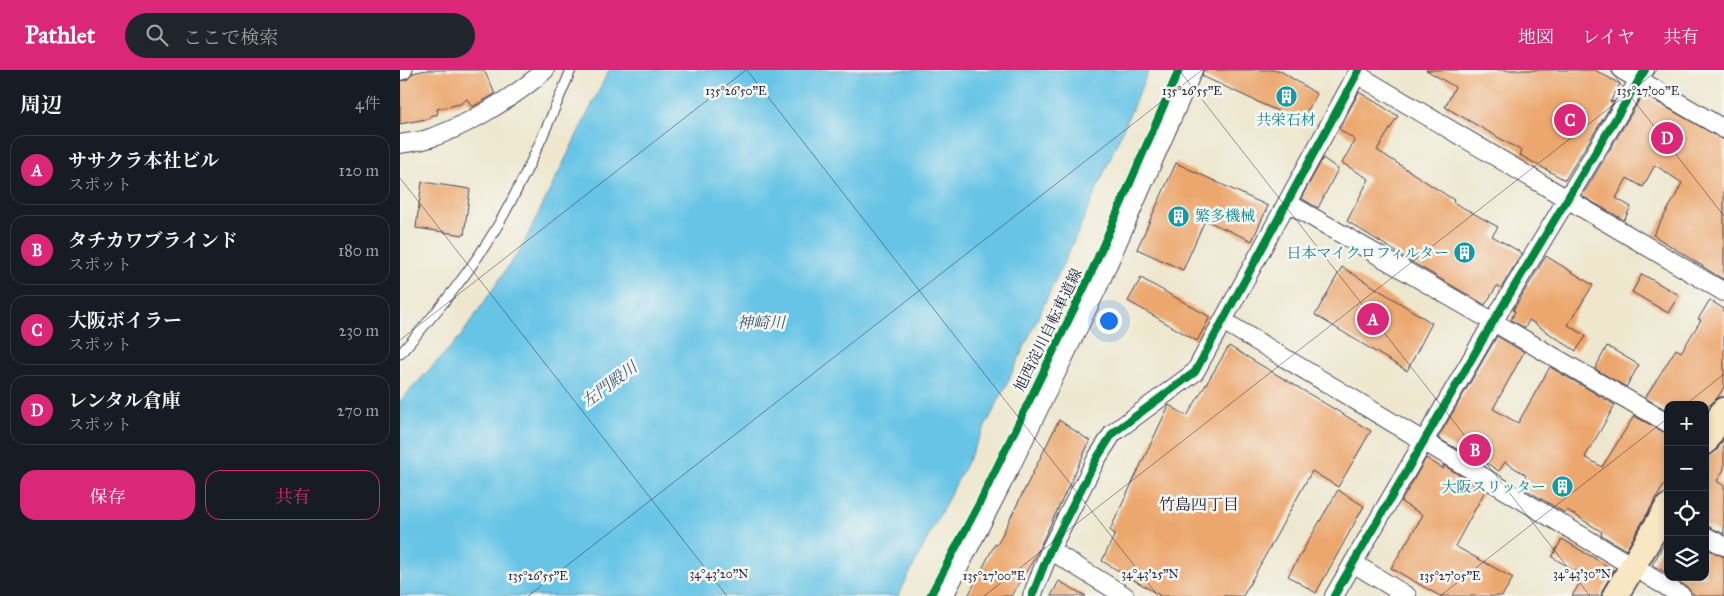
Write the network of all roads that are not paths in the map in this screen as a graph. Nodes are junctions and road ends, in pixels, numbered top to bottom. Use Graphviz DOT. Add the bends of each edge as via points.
graph roads {
  1 [pos="545,70"];
  2 [pos="571,70"];
  3 [pos="1194,70"];
  4 [pos="1622,70"];
  5 [pos="1358,72"];
  6 [pos="1642,75"];
  7 [pos="1724,129"];
  8 [pos="400,144"];
  9 [pos="1568,200"];
  10 [pos="1288,203"];
  11 [pos="1724,292"];
  12 [pos="1223,321"];
  13 [pos="1493,322"];
  14 [pos="400,354"];
  15 [pos="1724,410"];
  16 [pos="1664,421"];
  17 [pos="1709,435"];
  18 [pos="1425,442"];
  19 [pos="1664,516"];
  20 [pos="1709,538"];
  21 [pos="1724,546"];
  22 [pos="1050,550"];
  23 [pos="1354,563"];
  24 [pos="1633,566"];
  25 [pos="944,596"];
  26 [pos="1032,596"];
  27 [pos="1125,596"];
  28 [pos="1334,596"];
  29 [pos="1407,596"];
  30 [pos="1615,596"];
  31 [pos="1682,596"];
  1 -- 8 [label="street" via="504,100 456,128"];
  2 -- 14 [label="lane" via="529,167 502,219 432,319"];
  3 -- 25 [label="street" via="1098,287"];
  4 -- 6 [label="street"];
  5 -- 9 [label="street"];
  5 -- 10 [label="street"];
  6 -- 7 [label="street"];
  6 -- 9 [label="street"];
  9 -- 11 [label="street"];
  9 -- 13 [label="street"];
  10 -- 12 [label="street"];
  10 -- 13 [label="street"];
  12 -- 18 [label="street"];
  12 -- 22 [label="street" via="1195,372 1113,433"];
  13 -- 16 [label="street"];
  13 -- 18 [label="street"];
  15 -- 17 [label="street"];
  18 -- 23 [label="street"];
  18 -- 24 [label="street"];
  19 -- 24 [label="street"];
  20 -- 21 [label="street"];
  22 -- 26 [label="street"];
  22 -- 27 [label="street"];
  23 -- 28 [label="street"];
  23 -- 29 [label="street"];
  24 -- 30 [label="street"];
  24 -- 31 [label="street"];
}
